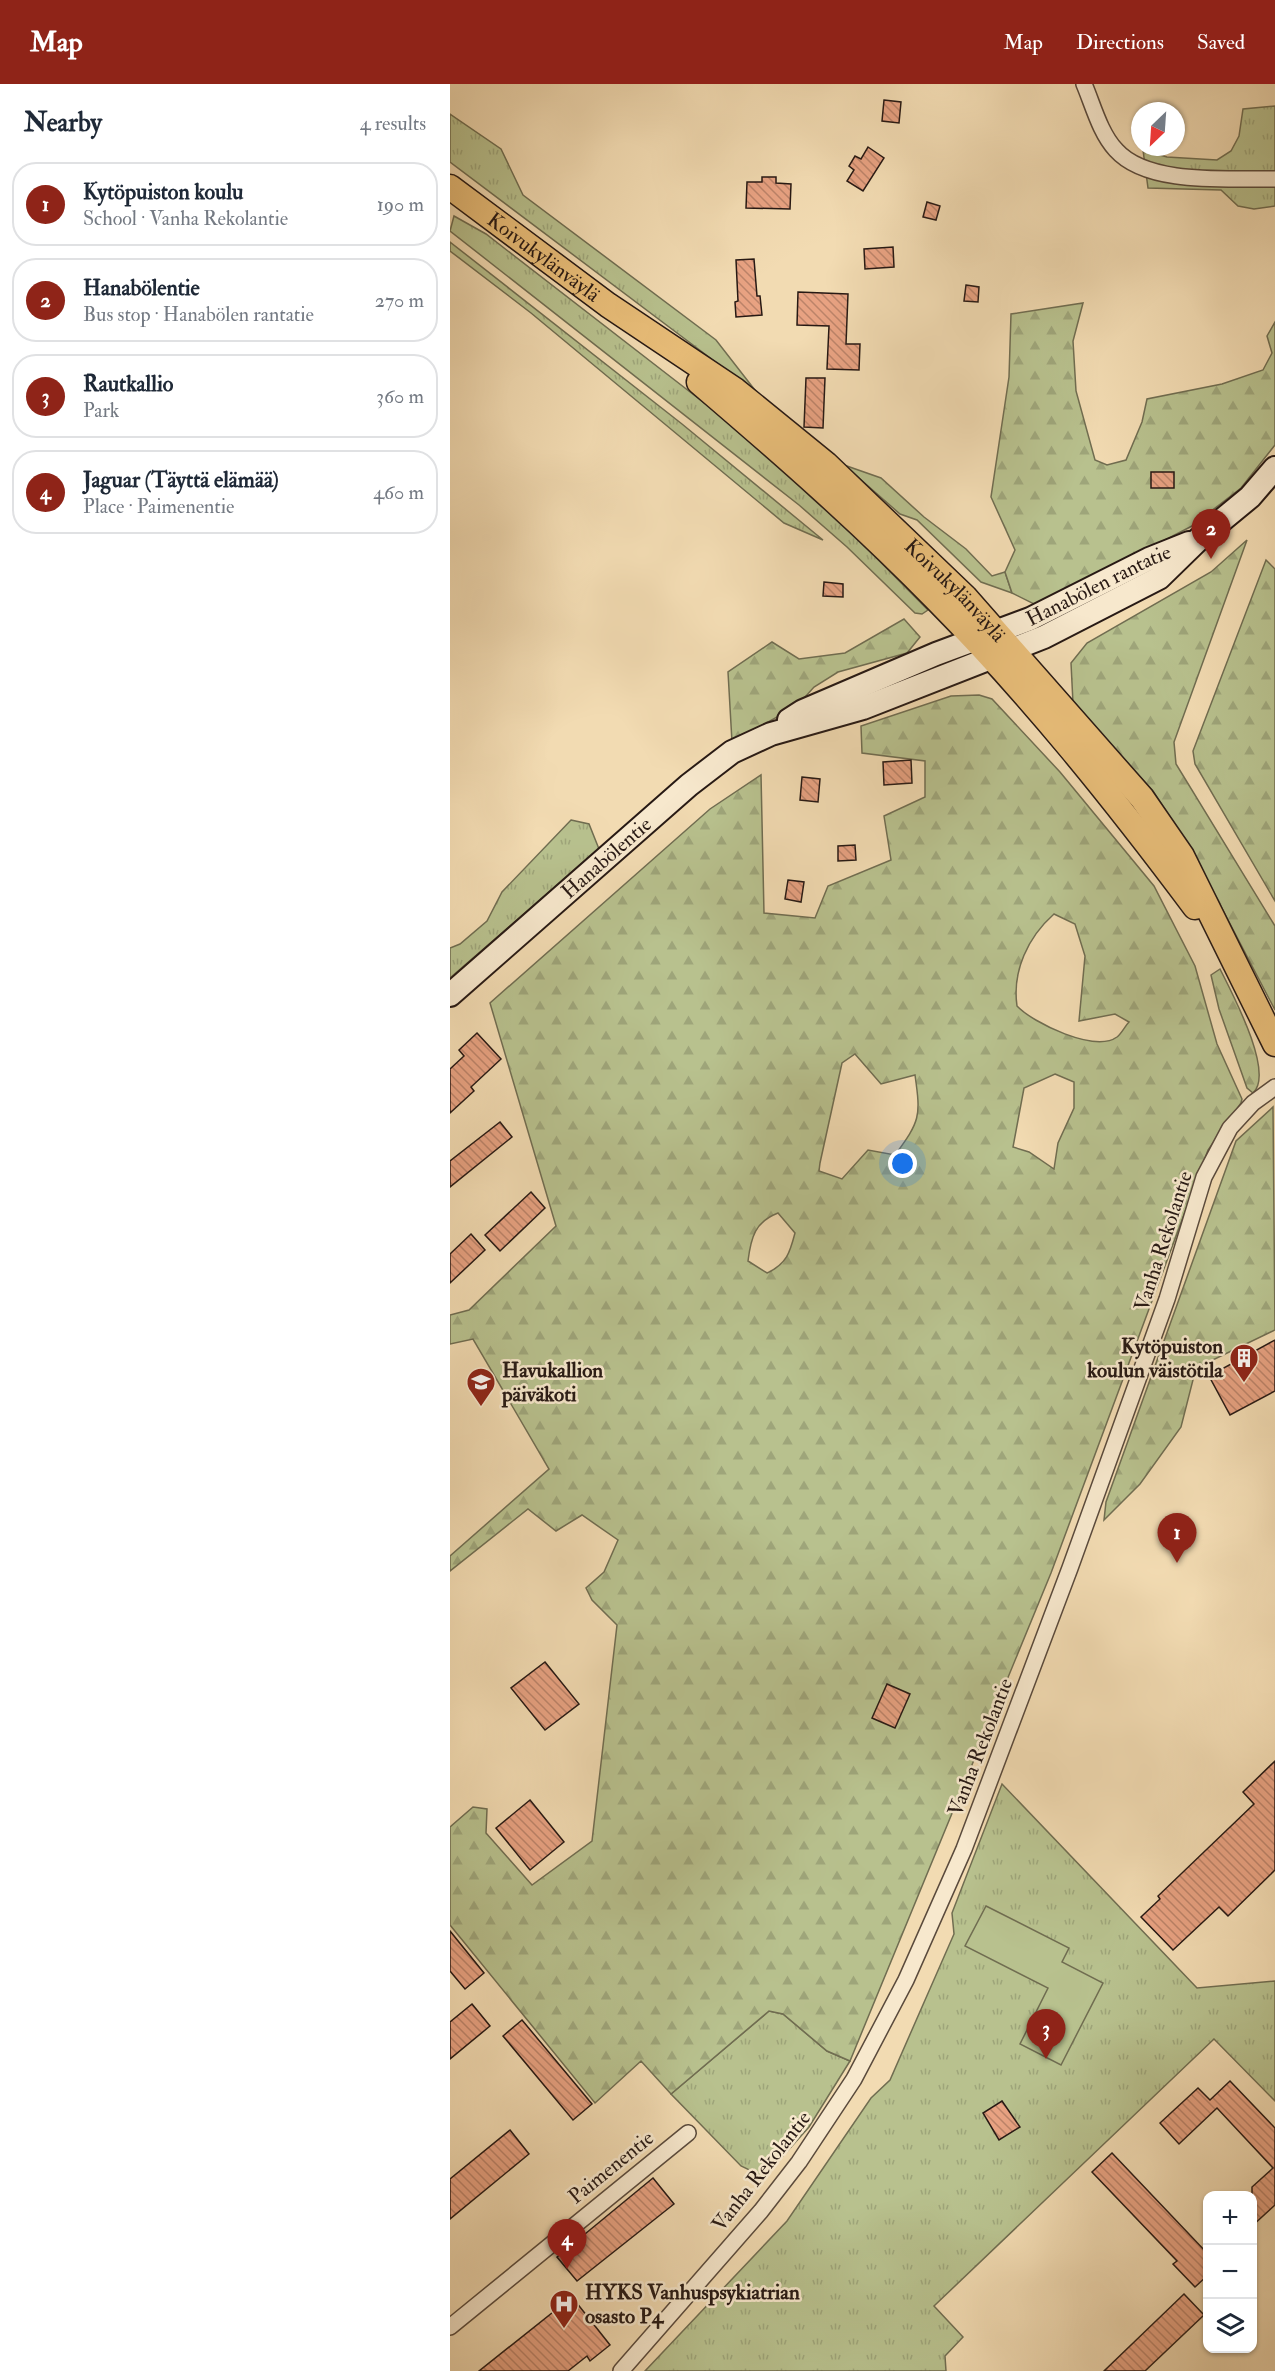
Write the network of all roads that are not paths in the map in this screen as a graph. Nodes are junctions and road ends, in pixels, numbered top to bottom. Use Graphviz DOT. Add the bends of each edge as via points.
graph roads {
  1 [pos="1084,84"];
  2 [pos="1275,179"];
  3 [pos="450,187"];
  4 [pos="1275,468"];
  5 [pos="993,644"];
  6 [pos="450,995"];
  7 [pos="1275,1044"];
  8 [pos="1275,1087"];
  9 [pos="688,2133"];
  10 [pos="450,2327"];
  11 [pos="621,2371"];
  1 -- 2 [label="street" via="1115,150 1144,169 1192,177"];
  3 -- 5 [label="main road, Koivukylänväylä" via="608,304 813,480 939,601"];
  4 -- 5 [label="main road, Hanabölen rantatie" via="1250,498 1159,578 1044,637"];
  5 -- 6 [label="main road, Hanabölentie" via="803,711 771,734 732,752 689,785"];
  5 -- 7 [label="main road, Koivukylänväylä" via="1142,798 1182,856"];
  8 -- 11 [label="street, Vanha Rekolantie" via="1230,1128 1204,1177 1167,1299 1070,1568 964,1849 906,1980 854,2079 799,2162"];
  9 -- 10 [label="street, Paimenentie"];
}
